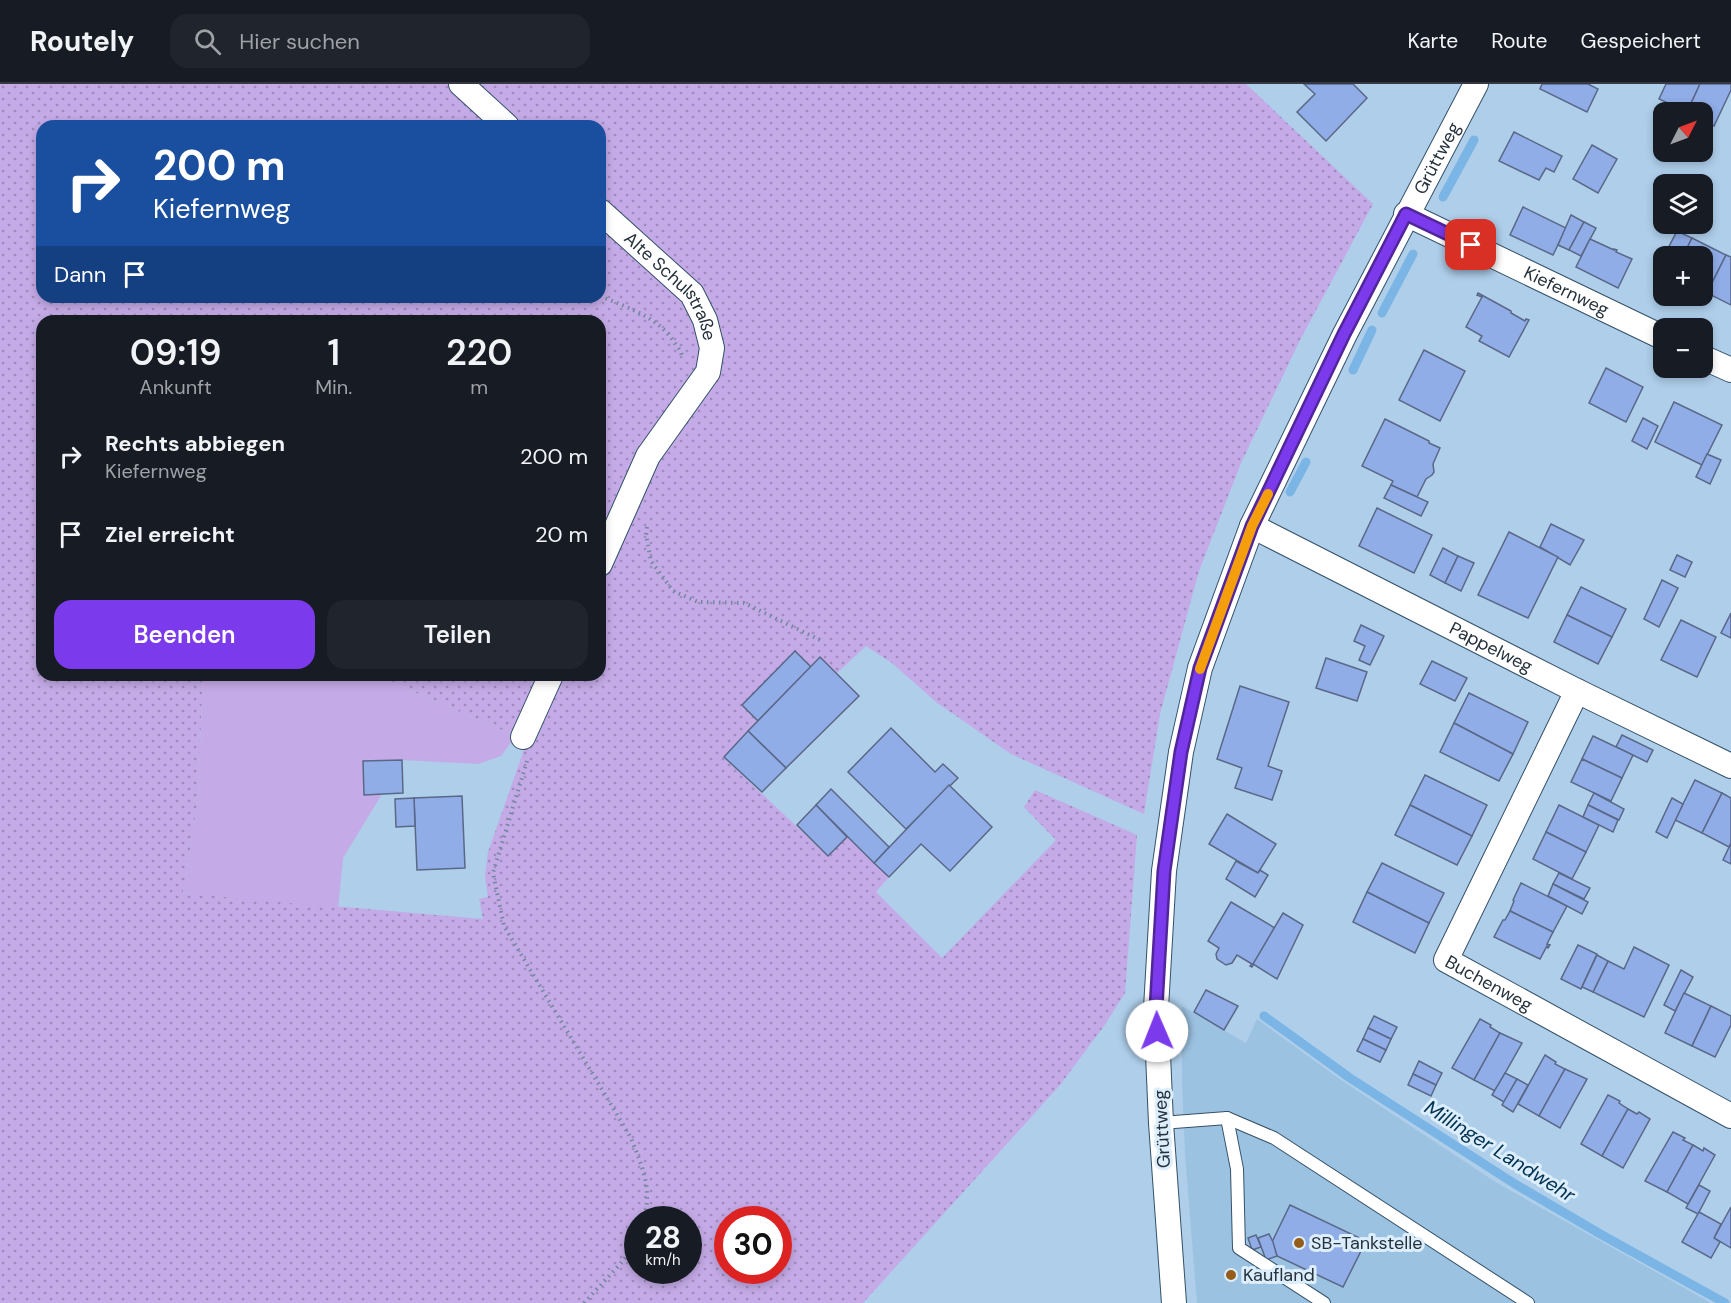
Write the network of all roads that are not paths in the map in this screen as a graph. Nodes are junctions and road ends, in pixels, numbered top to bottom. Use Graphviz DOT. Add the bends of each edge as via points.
graph roads {
  1 [pos="461,84"];
  2 [pos="1476,84"];
  3 [pos="500,120"];
  4 [pos="1406,214"];
  5 [pos="606,216"];
  6 [pos="1653,333"];
  7 [pos="1713,362"];
  8 [pos="1731,370"];
  9 [pos="1252,526"];
  10 [pos="606,550"];
  11 [pos="549,681"];
  12 [pos="1577,691"];
  13 [pos="525,747"];
  14 [pos="1731,766"];
  15 [pos="1731,1116"];
  16 [pos="1227,1118"];
  17 [pos="1161,1123"];
  18 [pos="1174,1303"];
  19 [pos="1324,1303"];
  20 [pos="1528,1303"];
  1 -- 3 [label="street"];
  2 -- 4 [label="street, Grüttweg"];
  4 -- 6 [label="street, Kiefernweg"];
  4 -- 9 [label="street, Grüttweg"];
  5 -- 10 [label="street, Alte Schulstraße" via="692,294 705,320 712,348 708,372 648,456"];
  7 -- 8 [label="street"];
  9 -- 12 [label="street, Pappelweg"];
  9 -- 17 [label="street, Grüttweg" via="1200,668 1181,752 1164,871 1156,1008"];
  11 -- 13 [label="street"];
  12 -- 14 [label="street, Pappelweg"];
  12 -- 15 [label="street, Buchenweg" via="1446,960"];
  16 -- 17 [label="lane"];
  16 -- 19 [label="lane" via="1237,1169 1239,1248"];
  16 -- 20 [label="lane" via="1274,1138"];
  17 -- 18 [label="street, Grüttweg"];
}
